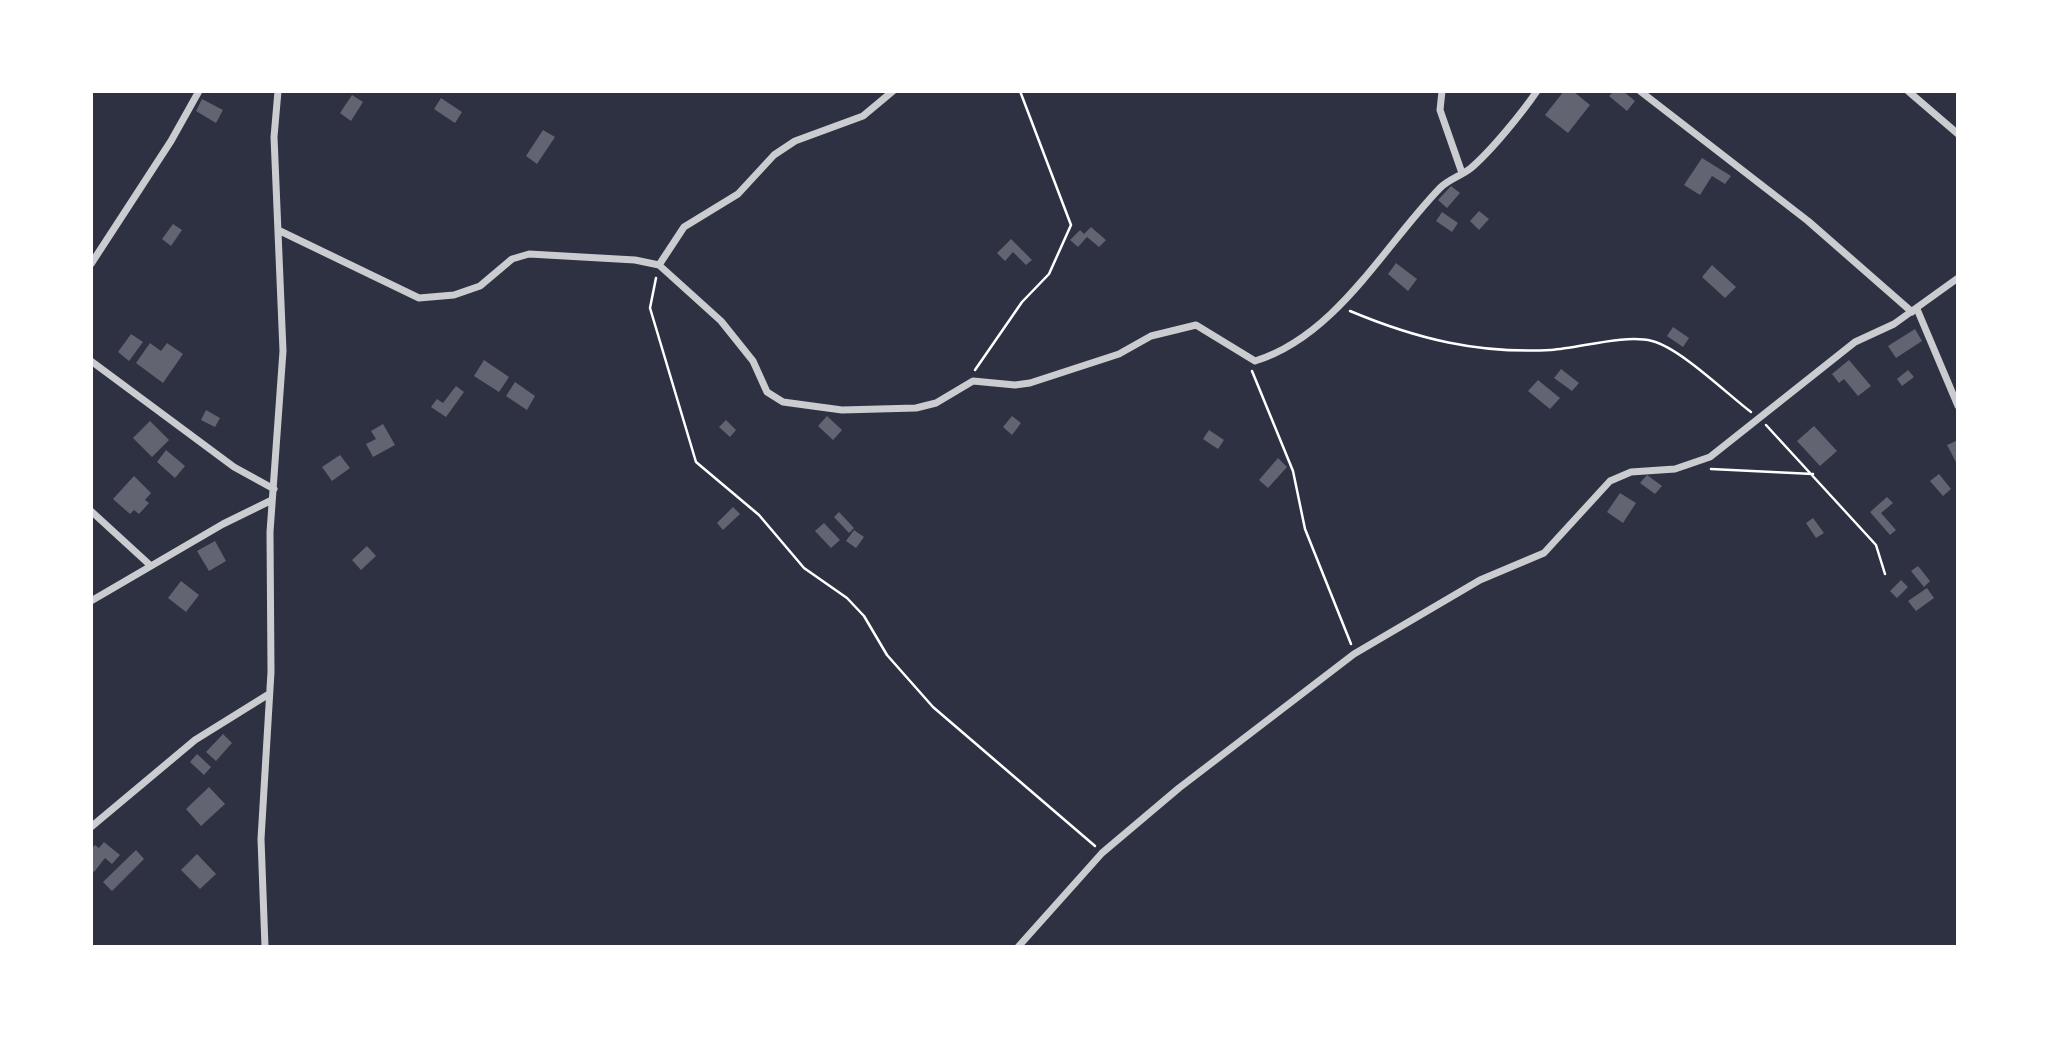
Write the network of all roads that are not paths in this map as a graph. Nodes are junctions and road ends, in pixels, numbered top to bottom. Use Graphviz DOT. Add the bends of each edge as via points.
graph roads {
  1 [pos="200,91"];
  2 [pos="278,91"];
  3 [pos="893,91"];
  4 [pos="1442,91"];
  5 [pos="1537,91"];
  6 [pos="1640,91"];
  7 [pos="1908,91"];
  8 [pos="1958,134"];
  9 [pos="1462,173"];
  10 [pos="278,230"];
  11 [pos="91,264"];
  12 [pos="659,265"];
  13 [pos="1958,278"];
  14 [pos="1914,310"];
  15 [pos="91,361"];
  16 [pos="1958,406"];
  17 [pos="274,489"];
  18 [pos="272,500"];
  19 [pos="91,511"];
  20 [pos="151,566"];
  21 [pos="91,601"];
  22 [pos="270,694"];
  23 [pos="91,827"];
  24 [pos="265,947"];
  25 [pos="1017,947"];
  1 -- 11 [label="street"];
  2 -- 10 [label="street" via="274,138"];
  3 -- 12 [label="street" via="863,116 795,141 774,155 738,194 684,227"];
  4 -- 9 [label="street" via="1440,110"];
  5 -- 9 [label="street"];
  6 -- 14 [label="street"];
  7 -- 8 [label="street"];
  9 -- 12 [label="street" via="1426,203 1338,307 1287,350 1255,361 1196,325 1151,336 1118,355 1030,383 969,383 916,408 842,410 783,402 767,392 753,361 721,321"];
  10 -- 12 [label="street" via="419,298 454,295 480,286 512,259 529,254"];
  10 -- 17 [label="street" via="283,351"];
  13 -- 14 [label="street"];
  14 -- 16 [label="street"];
  14 -- 25 [label="street" via="1855,342 1710,457 1688,466 1630,472 1610,481 1544,553 1480,580 1354,654 1102,853"];
  15 -- 17 [label="street" via="234,467"];
  17 -- 18 [label="street"];
  18 -- 20 [label="street"];
  18 -- 22 [label="street"];
  19 -- 20 [label="street"];
  20 -- 21 [label="street"];
  22 -- 23 [label="street" via="195,740"];
  22 -- 24 [label="street" via="261,839"];
}
